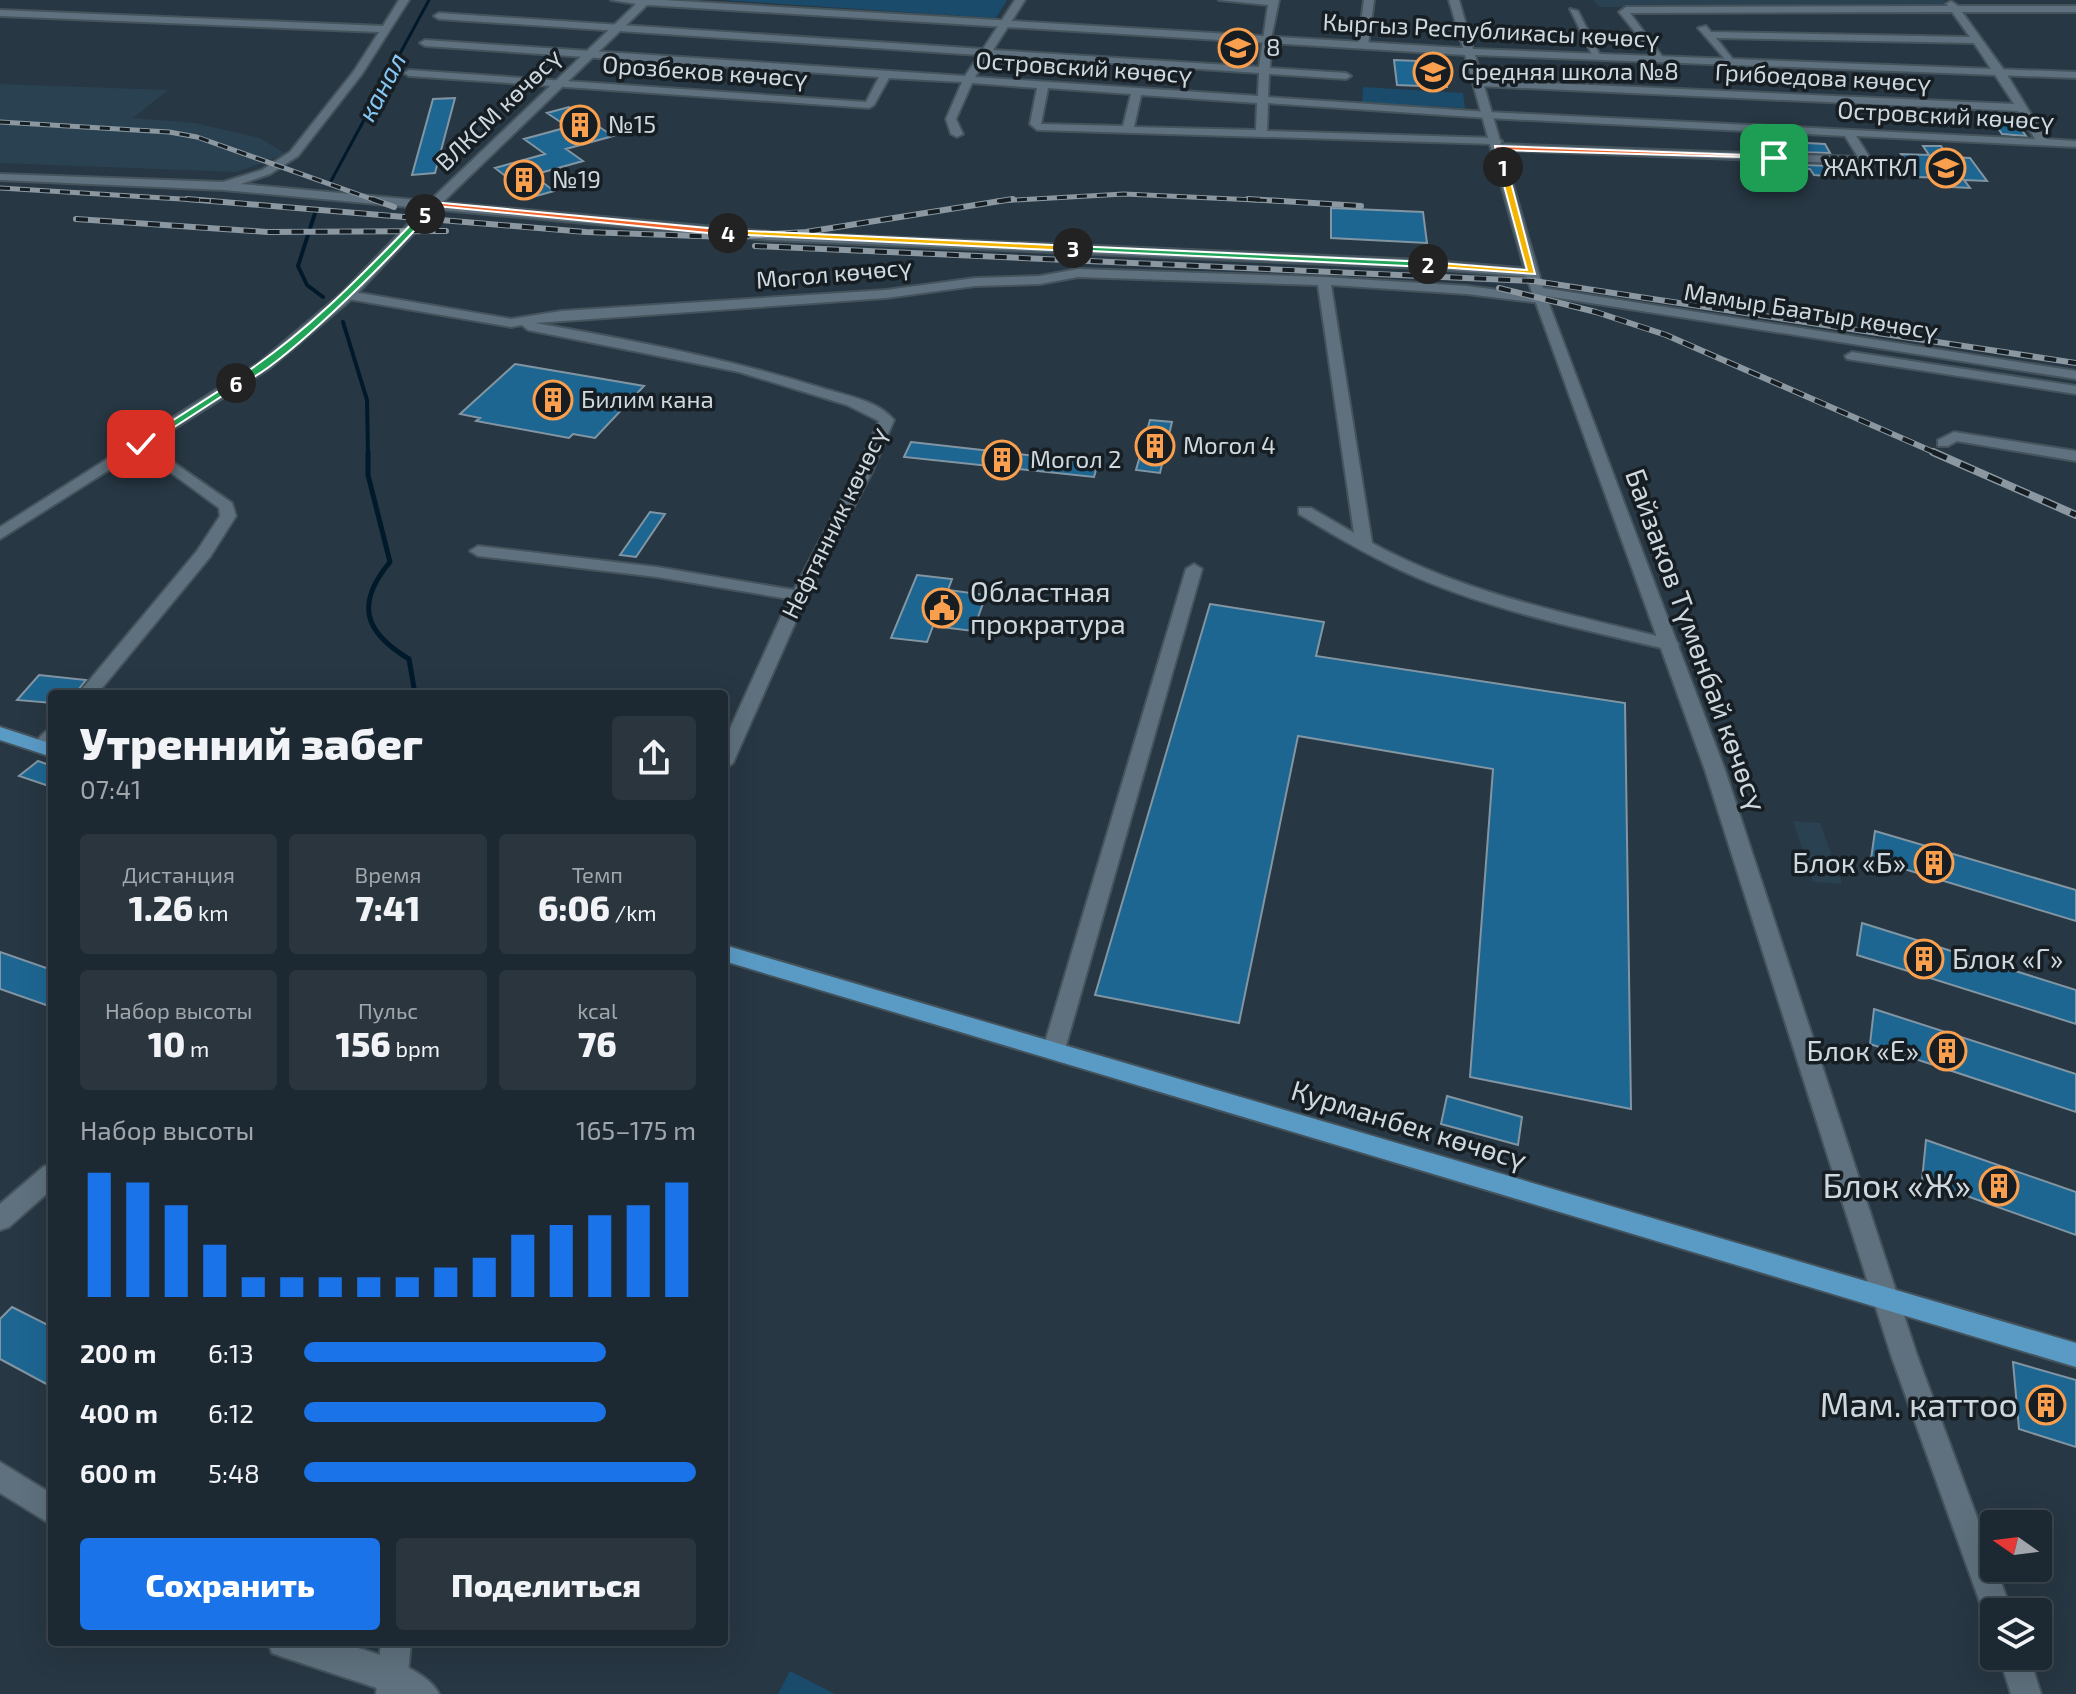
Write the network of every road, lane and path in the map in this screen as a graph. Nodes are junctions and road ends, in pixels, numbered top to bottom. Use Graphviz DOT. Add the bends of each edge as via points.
graph roads {
  1 [pos="404,0"];
  2 [pos="616,0"];
  3 [pos="1020,0"];
  4 [pos="1224,0"];
  5 [pos="1369,0"];
  6 [pos="1454,0"];
  7 [pos="2046,0"];
  8 [pos="1274,1"];
  9 [pos="644,2"];
  10 [pos="1951,4"];
  11 [pos="2058,9"];
  12 [pos="2076,9"];
  13 [pos="1686,10"];
  14 [pos="1573,11"];
  15 [pos="0,13"];
  16 [pos="439,16"];
  17 [pos="1006,23"];
  18 [pos="617,28"];
  19 [pos="386,29"];
  20 [pos="1709,35"];
  21 [pos="1266,39"];
  22 [pos="1979,40"];
  23 [pos="425,43"];
  24 [pos="1363,45"];
  25 [pos="1471,52"];
  26 [pos="985,53"];
  27 [pos="589,55"];
  28 [pos="1598,57"];
  29 [pos="1659,59"];
  30 [pos="1730,62"];
  31 [pos="1263,71"];
  32 [pos="409,73"];
  33 [pos="2001,73"];
  34 [pos="885,75"];
  35 [pos="2076,75"];
  36 [pos="1346,76"];
  37 [pos="968,80"];
  38 [pos="558,83"];
  39 [pos="1479,83"];
  40 [pos="1043,85"];
  41 [pos="1137,91"];
  42 [pos="1261,100"];
  43 [pos="2021,108"];
  44 [pos="1488,115"];
  45 [pos="1127,131"];
  46 [pos="1847,131"];
  47 [pos="957,134"];
  48 [pos="1261,135"];
  49 [pos="2041,140"];
  50 [pos="1497,144"];
  51 [pos="2076,144"];
  52 [pos="0,177"];
  53 [pos="224,186"];
  54 [pos="435,203"];
  55 [pos="1532,273"];
  56 [pos="1324,281"];
  57 [pos="348,295"];
  58 [pos="1540,295"];
  59 [pos="511,323"];
  60 [pos="1852,356"];
  61 [pos="2076,375"];
  62 [pos="2076,390"];
  63 [pos="1943,443"];
  64 [pos="141,444"];
  65 [pos="2076,456"];
  66 [pos="1305,511"];
  67 [pos="0,534"];
  68 [pos="1364,546"];
  69 [pos="478,551"];
  70 [pos="1194,569"];
  71 [pos="799,596"];
  72 [pos="1670,645"];
  73 [pos="90,690"];
  74 [pos="0,733"];
  75 [pos="48,745"];
  76 [pos="728,754"];
  77 [pos="728,954"];
  78 [pos="1054,1049"];
  79 [pos="48,1177"];
  80 [pos="0,1219"];
  81 [pos="1886,1299"];
  82 [pos="2076,1355"];
  83 [pos="0,1476"];
  84 [pos="48,1508"];
  85 [pos="1992,1598"];
  86 [pos="293,1646"];
  87 [pos="396,1646"];
  88 [pos="2018,1670"];
  89 [pos="392,1685"];
  90 [pos="424,1694"];
  91 [pos="2026,1694"];
  1 -- 19 [label="street"];
  2 -- 9 [label="street, Кыргыз Республикасы көчөсү"];
  3 -- 17 [label="street"];
  4 -- 8 [label="street"];
  5 -- 24 [label="street"];
  6 -- 25 [label="street, Байзаков Түмөнбай көчөсү"];
  7 -- 11 [label="street"];
  8 -- 21 [label="street"];
  9 -- 17 [label="street, Кыргыз Республикасы көчөсү"];
  9 -- 18 [label="street, ВЛКСМ көчөсү"];
  10 -- 11 [label="street"];
  10 -- 13 [label="street"];
  10 -- 22 [label="street"];
  11 -- 12 [label="street"];
  13 -- 20 [label="street"];
  13 -- 29 [label="street" via="1626,10"];
  14 -- 28 [label="street"];
  15 -- 19 [label="street"];
  16 -- 18 [label="street"];
  17 -- 21 [label="street, Кыргыз Республикасы көчөсү"];
  17 -- 26 [label="street"];
  18 -- 26 [label="street"];
  18 -- 27 [label="street, ВЛКСМ көчөсү"];
  19 -- 53 [label="street" via="294,154 266,172"];
  20 -- 22 [label="street"];
  20 -- 30 [label="street"];
  21 -- 24 [label="street, Кыргыз Республикасы көчөсү"];
  21 -- 31 [label="street"];
  22 -- 33 [label="street"];
  23 -- 27 [label="street, Островский көчөсү"];
  24 -- 25 [label="street, Кыргыз Республикасы көчөсү"];
  25 -- 28 [label="street, Кыргыз Республикасы көчөсү"];
  25 -- 39 [label="street, Байзаков Түмөнбай көчөсү"];
  26 -- 31 [label="street"];
  26 -- 37 [label="street"];
  27 -- 34 [label="street, Островский көчөсү"];
  27 -- 38 [label="street, ВЛКСМ көчөсү"];
  28 -- 29 [label="street, Кыргыз Республикасы көчөсү"];
  29 -- 30 [label="street, Кыргыз Республикасы көчөсү"];
  30 -- 33 [label="street, Кыргыз Республикасы көчөсү"];
  31 -- 36 [label="street"];
  31 -- 42 [label="street"];
  32 -- 38 [label="street, Орозбеков көчөсү"];
  33 -- 35 [label="street, Кыргыз Республикасы көчөсү"];
  33 -- 43 [label="street"];
  34 -- 37 [label="street, Островский көчөсү"];
  34 -- 38 [label="street, Орозбеков көчөсү" via="869,105"];
  37 -- 40 [label="street, Островский көчөсү"];
  37 -- 47 [label="street" via="951,119"];
  38 -- 54 [label="street, ВЛКСМ көчөсү"];
  39 -- 43 [label="street, Грибоедова көчөсү"];
  39 -- 44 [label="street, Байзаков Түмөнбай көчөсү"];
  40 -- 41 [label="street, Островский көчөсү"];
  40 -- 45 [label="street" via="1037,127"];
  41 -- 42 [label="street, Островский көчөсү"];
  41 -- 45 [label="street"];
  42 -- 44 [label="street, Островский көчөсү"];
  42 -- 48 [label="street"];
  43 -- 49 [label="street"];
  44 -- 46 [label="street, Островский көчөсү"];
  44 -- 50 [label="street, Байзаков Түмөнбай көчөсү"];
  45 -- 48 [label="street"];
  46 -- 49 [label="street, Островский көчөсү"];
  46 -- 50 [label="street" via="1866,161"];
  48 -- 50 [label="street"];
  49 -- 51 [label="street, Островский көчөсү"];
  50 -- 55 [label="street, Байзаков Түмөнбай көчөсү"];
  52 -- 53 [label="street"];
  53 -- 54 [label="street"];
  54 -- 55 [label="street" via="770,236"];
  54 -- 57 [label="street, ВЛКСМ көчөсү"];
  55 -- 58 [label="street, Байзаков Түмөнбай көчөсү"];
  56 -- 58 [label="street, Могол көчөсү"];
  56 -- 59 [label="street, Могол көчөсү" via="1078,273"];
  56 -- 68 [label="street"];
  57 -- 59 [label="street, Могол көчөсү"];
  57 -- 64 [label="street, ВЛКСМ көчөсү" via="265,365"];
  58 -- 61 [label="street, Мамыр Баатыр көчөсү"];
  58 -- 72 [label="street, Байзаков Түмөнбай көчөсү"];
  59 -- 71 [label="street, Нефтянник көчөсү" via="800,385 878,412 887,420"];
  60 -- 62 [label="street"];
  63 -- 65 [label="street" via="1954,436"];
  64 -- 67 [label="street, ВЛКСМ көчөсү"];
  64 -- 73 [label="street" via="226,506 228,516 204,554"];
  66 -- 68 [label="street"];
  68 -- 72 [label="street" via="1453,585 1563,620"];
  69 -- 71 [label="street" via="657,572"];
  70 -- 78 [label="street"];
  71 -- 76 [label="street, Нефтянник көчөсү"];
  72 -- 81 [label="street, Байзаков Түмөнбай көчөсү" via="1735,829"];
  74 -- 75 [label="main road"];
  77 -- 78 [label="main road, Курманбек көчөсү"];
  78 -- 81 [label="main road, Курманбек көчөсү"];
  79 -- 80 [label="street"];
  81 -- 82 [label="main road, Курманбек көчөсү"];
  81 -- 85 [label="street, Байзаков Түмөнбай көчөсү"];
  83 -- 84 [label="street"];
  86 -- 89 [label="street"];
  87 -- 89 [label="street"];
  88 -- 91 [label="street"];
  89 -- 90 [label="street"];
}
